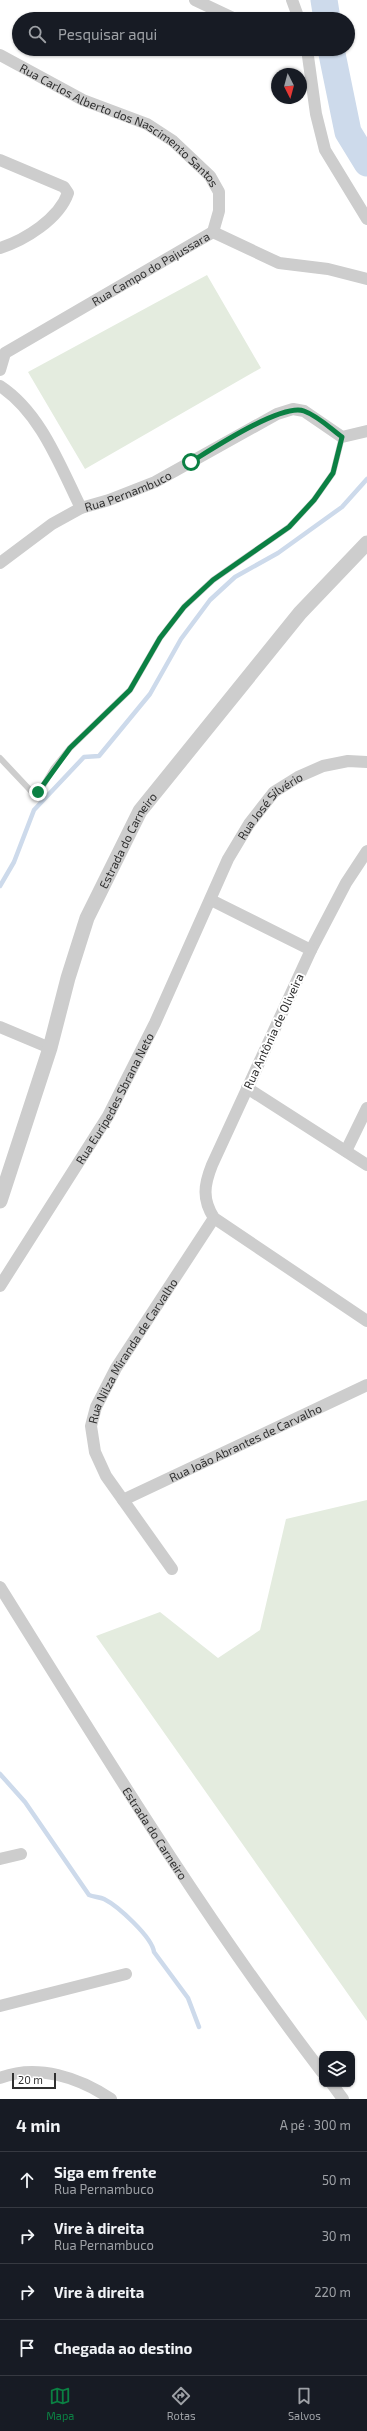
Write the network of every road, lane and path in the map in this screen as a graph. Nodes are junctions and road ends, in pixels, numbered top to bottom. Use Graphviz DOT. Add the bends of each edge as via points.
graph roads {
  1 [pos="195,0"];
  2 [pos="292,0"];
  3 [pos="221,12"];
  4 [pos="296,12"];
  5 [pos="0,55"];
  6 [pos="306,56"];
  7 [pos="0,160"];
  8 [pos="367,219"];
  9 [pos="213,232"];
  10 [pos="0,248"];
  11 [pos="367,279"];
  12 [pos="2,350"];
  13 [pos="0,370"];
  14 [pos="0,386"];
  15 [pos="367,431"];
  16 [pos="342,437"];
  17 [pos="81,508"];
  18 [pos="367,543"];
  19 [pos="0,563"];
  20 [pos="0,758"];
  21 [pos="367,762"];
  22 [pos="367,851"];
  23 [pos="211,900"];
  24 [pos="311,950"];
  25 [pos="0,1028"];
  26 [pos="50,1048"];
  27 [pos="247,1088"];
  28 [pos="367,1108"];
  29 [pos="346,1151"];
  30 [pos="367,1165"];
  31 [pos="0,1201"];
  32 [pos="214,1218"];
  33 [pos="0,1286"];
  34 [pos="367,1321"];
  35 [pos="367,1385"];
  36 [pos="123,1500"];
  37 [pos="172,1569"];
  38 [pos="0,1587"];
  39 [pos="21,1854"];
  40 [pos="0,1859"];
  41 [pos="126,1974"];
  42 [pos="0,2006"];
  43 [pos="319,2068"];
  44 [pos="0,2078"];
  45 [pos="334,2087"];
  46 [pos="111,2099"];
  47 [pos="343,2099"];
  1 -- 3 [label="street"];
  2 -- 4 [label="street"];
  5 -- 9 [label="street, Rua Carlos Alberto dos Nascimento Santos" via="83,100 147,124 173,141 210,176 219,192 219,211"];
  6 -- 8 [label="street" via="325,150"];
  7 -- 10 [label="street" via="64,187 68,193 60,206 32,235"];
  9 -- 11 [label="street, Rua Campo do Pajussara" via="279,263 328,269"];
  9 -- 12 [label="street, Rua Campo do Pajussara"];
  12 -- 13 [label="street, Rua Campo do Pajussara"];
  14 -- 17 [label="street" via="12,394 49,444"];
  15 -- 16 [label="street"];
  16 -- 17 [label="street, Rua Pernambuco" via="304,411 293,409 258,424 155,482"];
  16 -- 20 [label="lane" via="333,473 314,500 289,527 213,580 184,607 160,638 130,690 70,748 40,791 31,791"];
  17 -- 19 [label="street, Rua Pernambuco" via="52,524"];
  18 -- 26 [label="street, Estrada do Carneiro" via="300,613 140,811 87,918"];
  21 -- 23 [label="street, Rua José Silvério" via="348,761 323,766 298,777 274,792 249,824 228,859"];
  22 -- 24 [label="street, Rua Antônia de Oliveira" via="346,883"];
  23 -- 24 [label="street"];
  23 -- 33 [label="street, Rua Euripedes Sbrana Neto" via="155,1023 108,1116"];
  24 -- 27 [label="street, Rua Antônia de Oliveira"];
  25 -- 26 [label="street"];
  26 -- 31 [label="street, Estrada do Carneiro"];
  27 -- 29 [label="street"];
  27 -- 32 [label="street, Rua Antônia de Oliveira" via="205,1183 206,1203"];
  28 -- 29 [label="street"];
  29 -- 30 [label="street"];
  32 -- 34 [label="street"];
  32 -- 36 [label="street, Rua Nilza Miranda de Carvalho" via="116,1368 96,1408 91,1426 95,1452 106,1476"];
  35 -- 36 [label="street, Rua João Abrantes de Carvalho"];
  36 -- 37 [label="street, Rua Nilza Miranda de Carvalho"];
  38 -- 43 [label="street, Estrada do Carneiro" via="154,1834"];
  39 -- 40 [label="street"];
  41 -- 42 [label="street"];
  44 -- 46 [label="street" via="31,2072 55,2074 77,2080"];
  45 -- 47 [label="street"];
}
